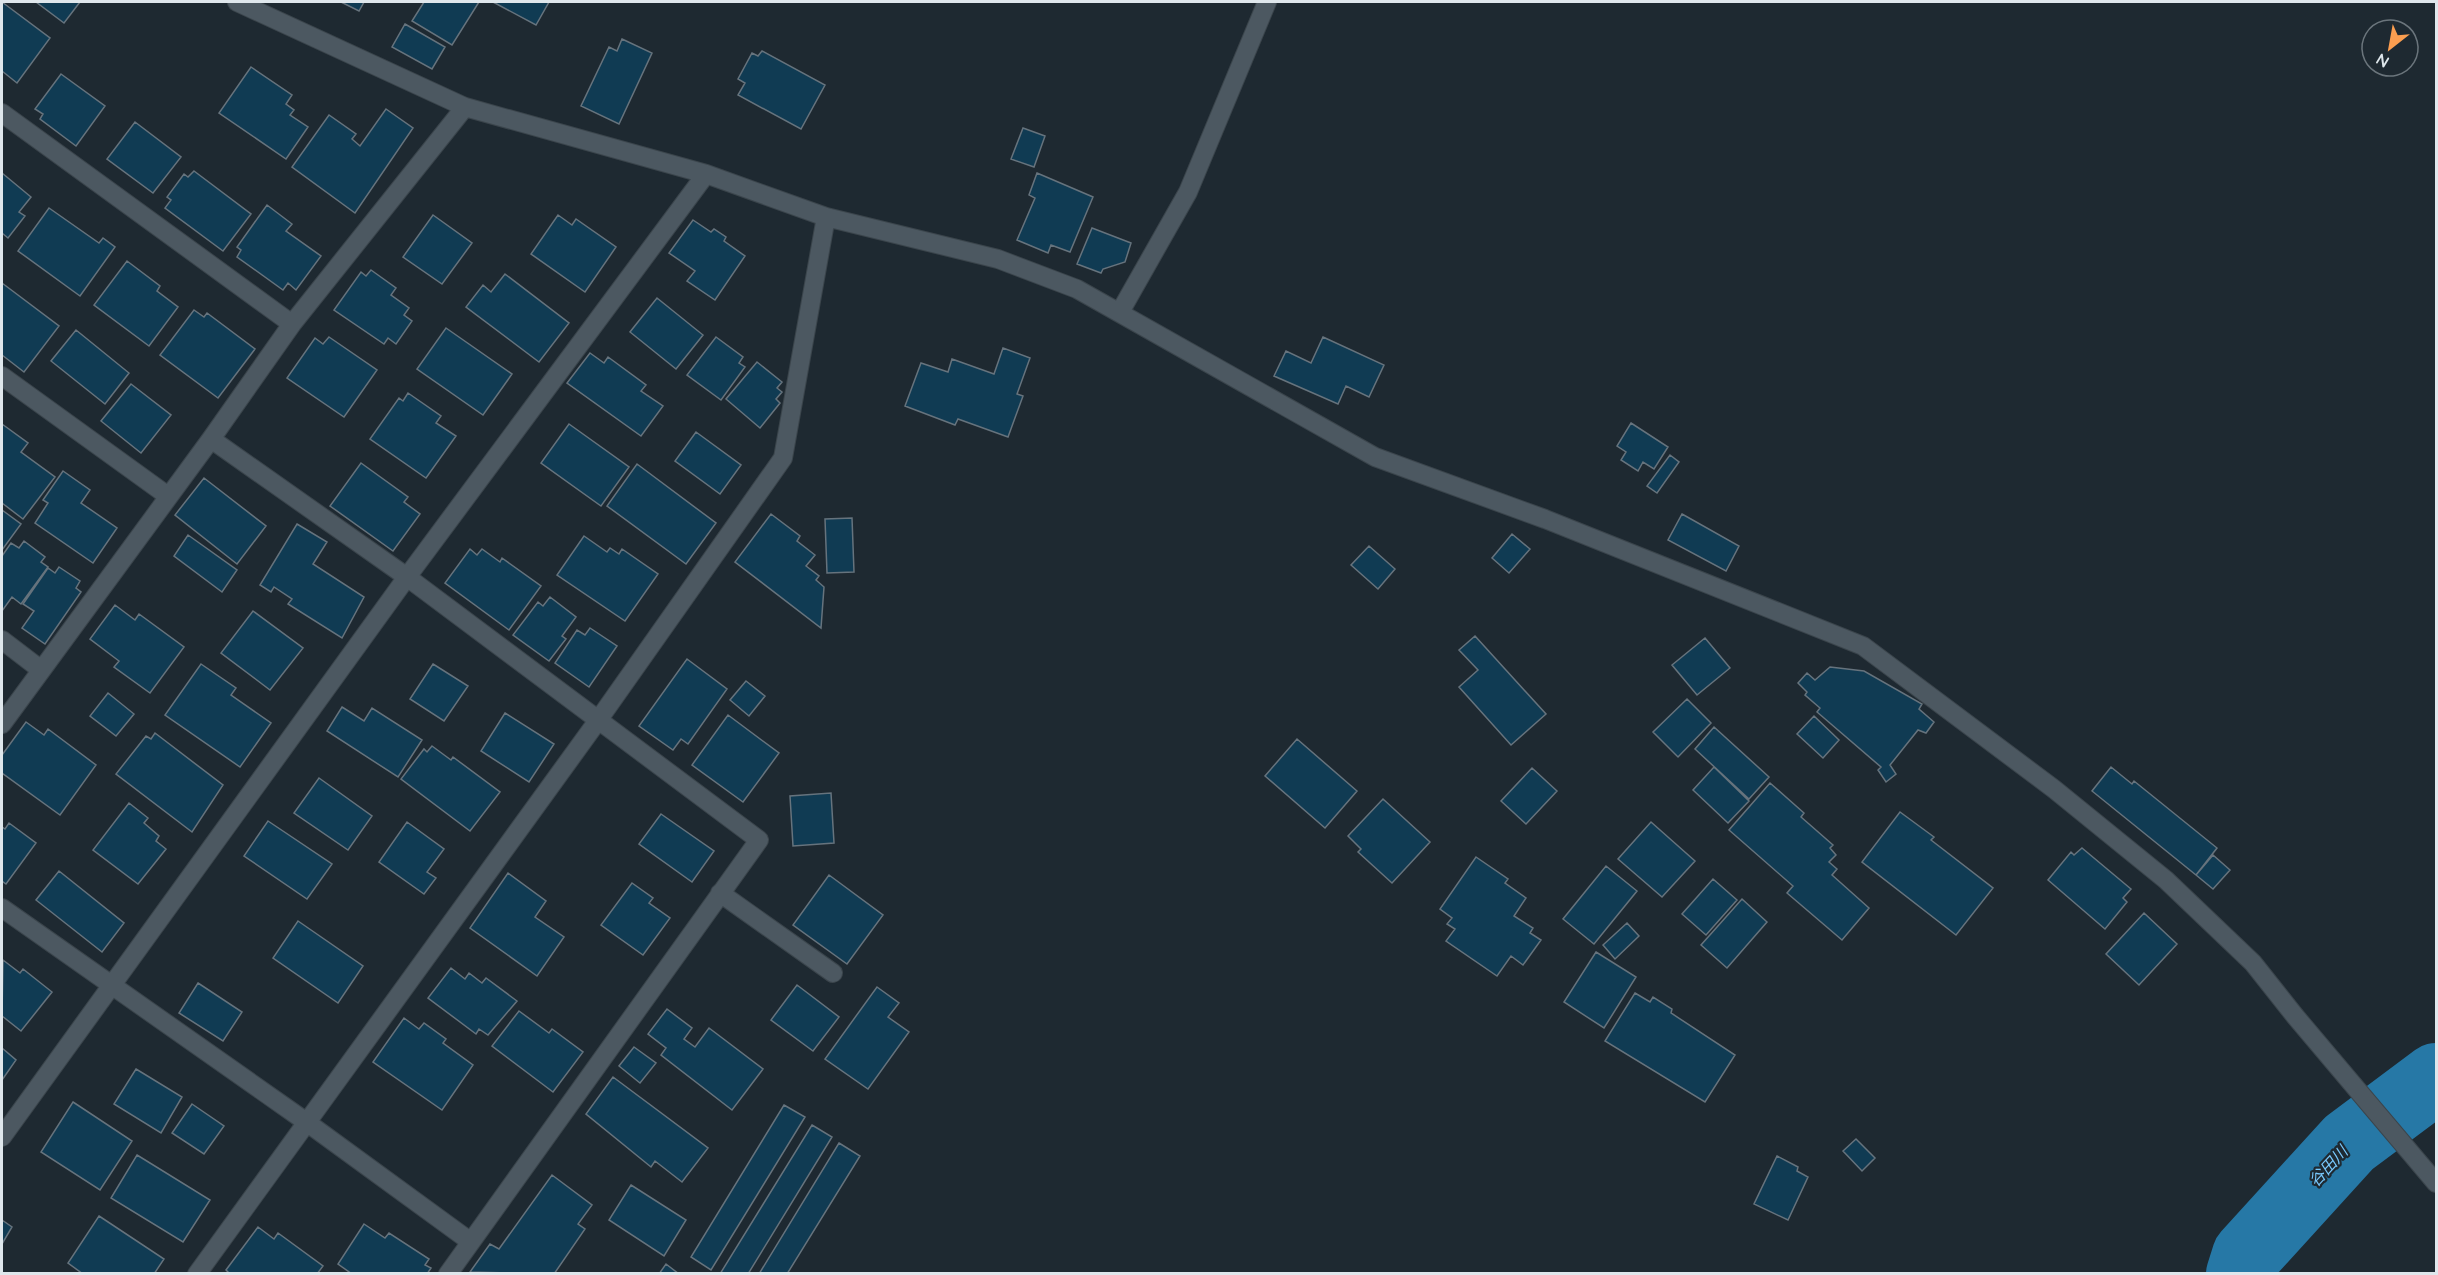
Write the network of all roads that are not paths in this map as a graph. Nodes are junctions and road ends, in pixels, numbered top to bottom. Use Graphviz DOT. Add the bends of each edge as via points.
graph roads {
  1 [pos="237,2"];
  2 [pos="1267,2"];
  3 [pos="465,106"];
  4 [pos="2,112"];
  5 [pos="706,174"];
  6 [pos="826,216"];
  7 [pos="1120,312"];
  8 [pos="292,324"];
  9 [pos="2,376"];
  10 [pos="211,439"];
  11 [pos="168,496"];
  12 [pos="407,577"];
  13 [pos="2,640"];
  14 [pos="40,669"];
  15 [pos="599,719"];
  16 [pos="2,724"];
  17 [pos="720,894"];
  18 [pos="2,908"];
  19 [pos="833,973"];
  20 [pos="111,986"];
  21 [pos="305,1121"];
  22 [pos="2,1137"];
  23 [pos="2436,1183"];
  24 [pos="471,1242"];
  25 [pos="197,1274"];
  26 [pos="448,1274"];
  1 -- 3 [label="street"];
  2 -- 7 [label="street" via="1188,192"];
  3 -- 5 [label="street"];
  3 -- 8 [label="street"];
  4 -- 8 [label="street"];
  5 -- 6 [label="street"];
  5 -- 12 [label="street"];
  6 -- 7 [label="street" via="1008,263 1077,289"];
  6 -- 15 [label="street" via="783,458"];
  7 -- 23 [label="street" via="1375,457 1545,519 1863,646 2054,789 2166,880 2253,963"];
  8 -- 10 [label="street"];
  9 -- 11 [label="street"];
  10 -- 11 [label="street"];
  10 -- 12 [label="street"];
  11 -- 14 [label="street"];
  12 -- 15 [label="street"];
  12 -- 20 [label="street"];
  13 -- 14 [label="street"];
  14 -- 16 [label="street"];
  15 -- 17 [label="street" via="759,840"];
  15 -- 21 [label="street"];
  17 -- 19 [label="street"];
  17 -- 24 [label="street"];
  18 -- 20 [label="street"];
  20 -- 21 [label="street"];
  20 -- 22 [label="street"];
  21 -- 24 [label="street"];
  21 -- 25 [label="street"];
  24 -- 26 [label="street"];
}
